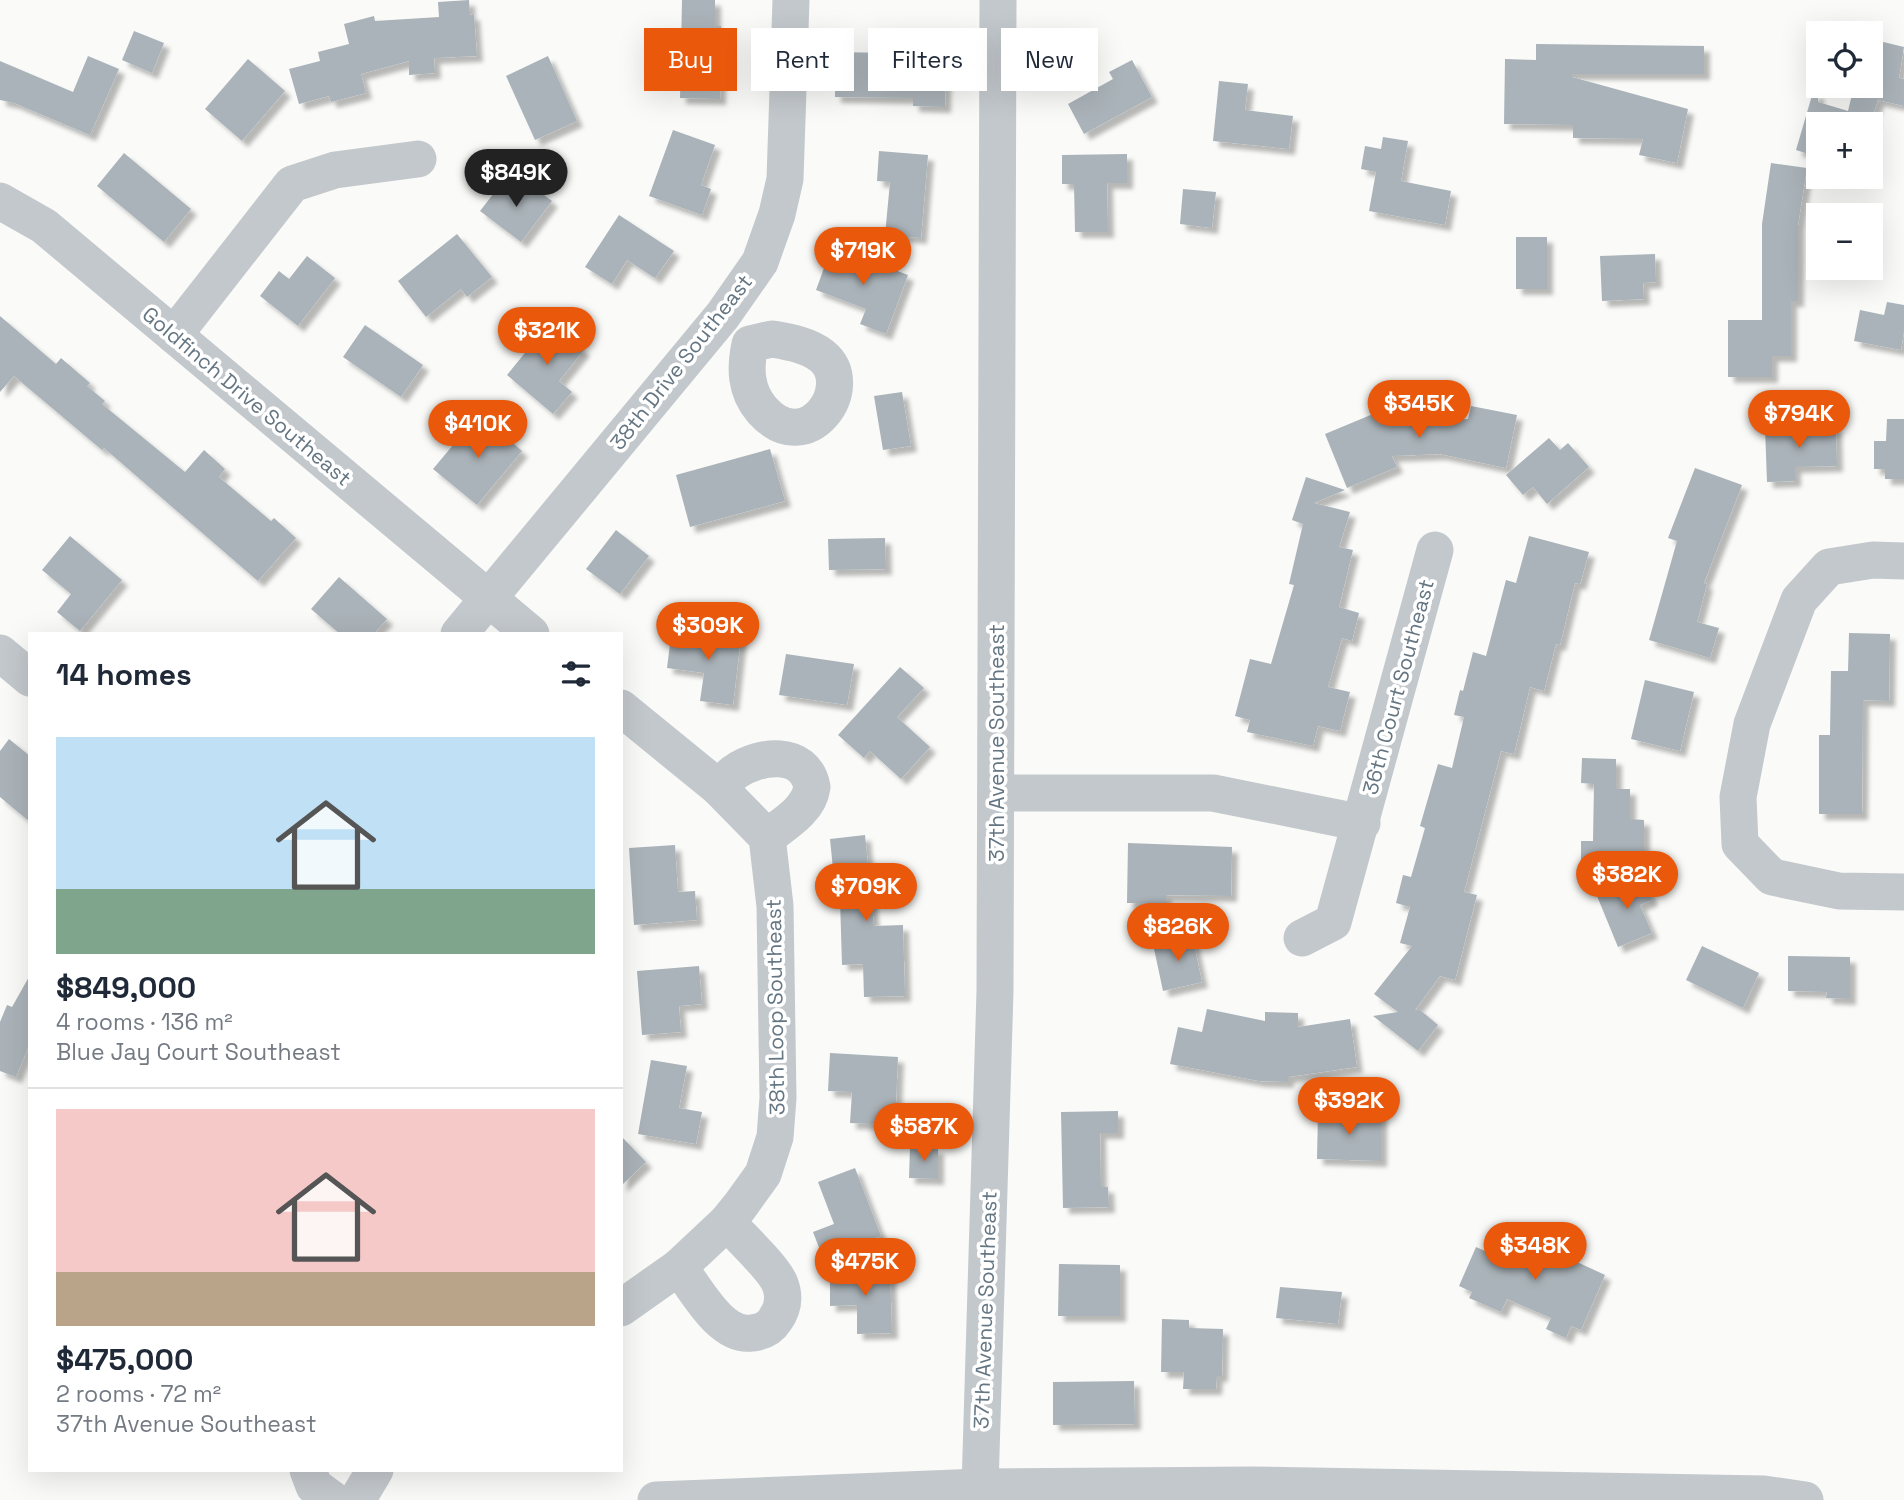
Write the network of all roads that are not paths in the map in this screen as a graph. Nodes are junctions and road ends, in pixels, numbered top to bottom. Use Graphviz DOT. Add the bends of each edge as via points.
graph roads {
  1 [pos="791,0"];
  2 [pos="998,0"];
  3 [pos="418,159"];
  4 [pos="0,201"];
  5 [pos="723,315"];
  6 [pos="174,335"];
  7 [pos="750,344"];
  8 [pos="1435,550"];
  9 [pos="1904,561"];
  10 [pos="488,598"];
  11 [pos="461,632"];
  12 [pos="529,632"];
  13 [pos="0,653"];
  14 [pos="28,676"];
  15 [pos="623,710"];
  16 [pos="719,788"];
  17 [pos="996,793"];
  18 [pos="1362,823"];
  19 [pos="767,837"];
  20 [pos="1904,892"];
  21 [pos="1302,938"];
  22 [pos="727,1222"];
  23 [pos="680,1267"];
  24 [pos="623,1307"];
  25 [pos="309,1472"];
  26 [pos="374,1472"];
  27 [pos="980,1487"];
  28 [pos="333,1500"];
  29 [pos="357,1500"];
  30 [pos="656,1500"];
  31 [pos="1805,1500"];
  1 -- 5 [label="street, 38th Drive Southeast" via="785,179 760,261"];
  2 -- 17 [label="street, 37th Avenue Southeast"];
  3 -- 6 [label="street" via="335,170 292,184"];
  4 -- 6 [label="street, Goldfinch Drive Southeast" via="44,226"];
  5 -- 7 [label="street"];
  5 -- 10 [label="street, 38th Drive Southeast"];
  6 -- 10 [label="street, Goldfinch Drive Southeast"];
  8 -- 18 [label="street, 36th Court Southeast"];
  9 -- 20 [label="street" via="1829,567 1799,600 1752,724 1738,797 1740,844 1772,877 1839,891"];
  10 -- 11 [label="street, 38th Drive Southeast"];
  10 -- 12 [label="street"];
  13 -- 14 [label="street"];
  15 -- 16 [label="street"];
  16 -- 19 [label="street"];
  16 -- 19 [label="street" via="734,772 762,760 787,759 805,770 812,787 806,803"];
  17 -- 18 [label="street" via="1213,793"];
  17 -- 27 [label="street, 37th Avenue Southeast" via="995,991"];
  18 -- 21 [label="street, 36th Court Southeast" via="1333,922"];
  19 -- 22 [label="street, 38th Loop Southeast" via="775,906 775,1137 763,1174"];
  22 -- 23 [label="street, 38th Loop Southeast"];
  22 -- 23 [label="street" via="780,1282 784,1296 773,1324 761,1332 731,1330"];
  23 -- 24 [label="street, 38th Loop Southeast"];
  25 -- 28 [label="street" via="314,1486"];
  26 -- 29 [label="street"];
  27 -- 30 [label="street"];
  27 -- 31 [label="street" via="1253,1485 1764,1494"];
}
